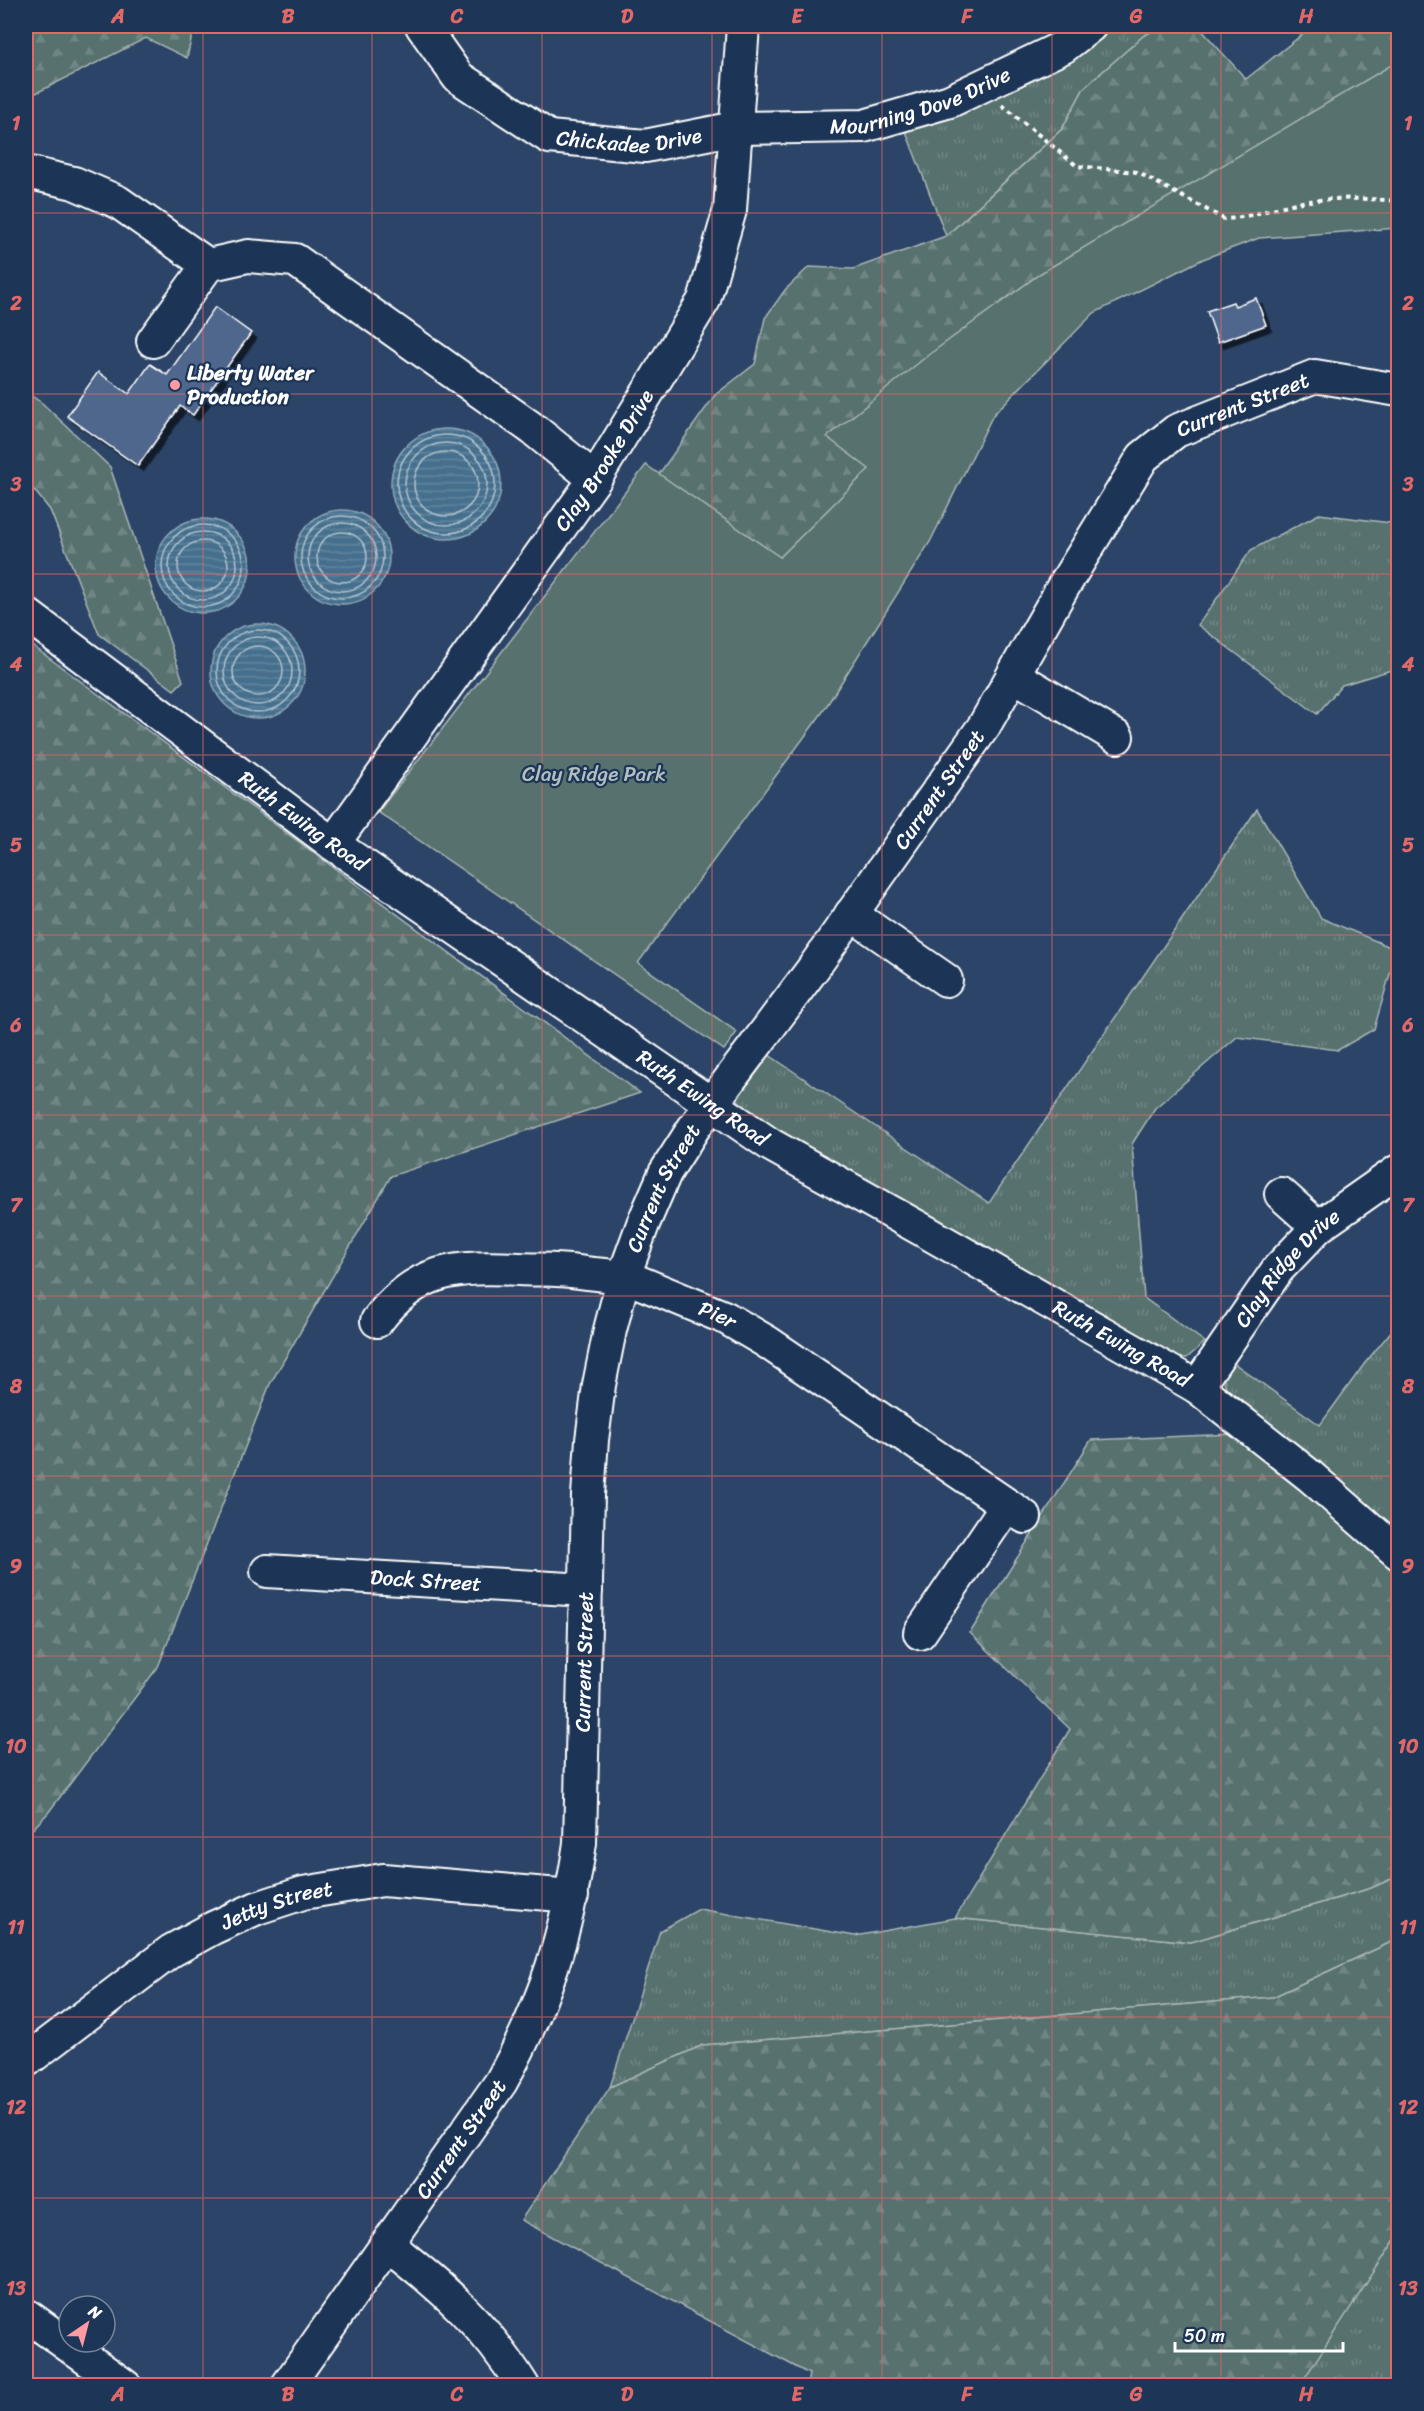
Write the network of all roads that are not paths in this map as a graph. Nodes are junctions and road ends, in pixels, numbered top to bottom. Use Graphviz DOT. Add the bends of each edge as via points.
graph roads {
  1 [pos="422,26"];
  2 [pos="743,26"];
  3 [pos="1090,26"];
  4 [pos="736,128"];
  5 [pos="26,172"];
  6 [pos="208,265"];
  7 [pos="153,341"];
  8 [pos="1398,390"];
  9 [pos="595,479"];
  10 [pos="26,614"];
  11 [pos="1013,675"];
  12 [pos="1117,736"];
  13 [pos="333,844"];
  14 [pos="851,914"];
  15 [pos="946,980"];
  16 [pos="711,1105"];
  17 [pos="1398,1171"];
  18 [pos="1281,1194"];
  19 [pos="1318,1227"];
  20 [pos="624,1276"];
  21 [pos="377,1321"];
  22 [pos="1197,1387"];
  23 [pos="1398,1553"];
  24 [pos="267,1570"];
  25 [pos="586,1590"];
  26 [pos="920,1633"];
  27 [pos="572,1896"];
  28 [pos="26,2061"];
  29 [pos="387,2244"];
  30 [pos="26,2315"];
  31 [pos="125,2385"];
  32 [pos="287,2385"];
  33 [pos="523,2385"];
  1 -- 4 [label="street, Chickadee Drive" via="458,77 549,137 645,146"];
  2 -- 4 [label="street, Clay Brooke Drive"];
  3 -- 4 [label="street, Mourning Dove Drive" via="1062,47 950,101 885,120 864,126"];
  4 -- 9 [label="street, Clay Brooke Drive" via="730,210 704,300"];
  5 -- 6 [label="street" via="74,183 118,202"];
  6 -- 7 [label="street"];
  6 -- 9 [label="street" via="248,256 295,260 533,429"];
  8 -- 11 [label="street, Current Street" via="1316,376 1176,431 1143,457"];
  9 -- 13 [label="street, Clay Brooke Drive"];
  10 -- 13 [label="street, Ruth Ewing Road"];
  11 -- 12 [label="street"];
  11 -- 14 [label="street, Current Street" via="984,726"];
  13 -- 16 [label="street, Ruth Ewing Road"];
  14 -- 15 [label="street"];
  14 -- 16 [label="street, Current Street"];
  16 -- 20 [label="street, Current Street" via="665,1173"];
  16 -- 22 [label="street, Ruth Ewing Road" via="795,1161"];
  17 -- 19 [label="street, Clay Ridge Drive"];
  18 -- 19 [label="street"];
  19 -- 22 [label="street, Clay Ridge Drive" via="1278,1269"];
  20 -- 21 [label="street, Pier" via="476,1267 447,1271 407,1290"];
  20 -- 25 [label="street, Current Street" via="599,1384 593,1429"];
  20 -- 26 [label="street, Pier" via="716,1313 757,1336 1016,1511"];
  22 -- 23 [label="street, Ruth Ewing Road" via="1283,1454"];
  24 -- 25 [label="street, Dock Street"];
  25 -- 27 [label="street, Current Street" via="580,1843"];
  27 -- 28 [label="street, Jetty Street" via="382,1880 303,1893 257,1908 171,1952"];
  27 -- 29 [label="street, Current Street" via="544,1994 520,2048 501,2082"];
  29 -- 32 [label="street, Current Street"];
  29 -- 33 [label="street" via="467,2311 504,2354"];
  30 -- 31 [label="street"];
}
